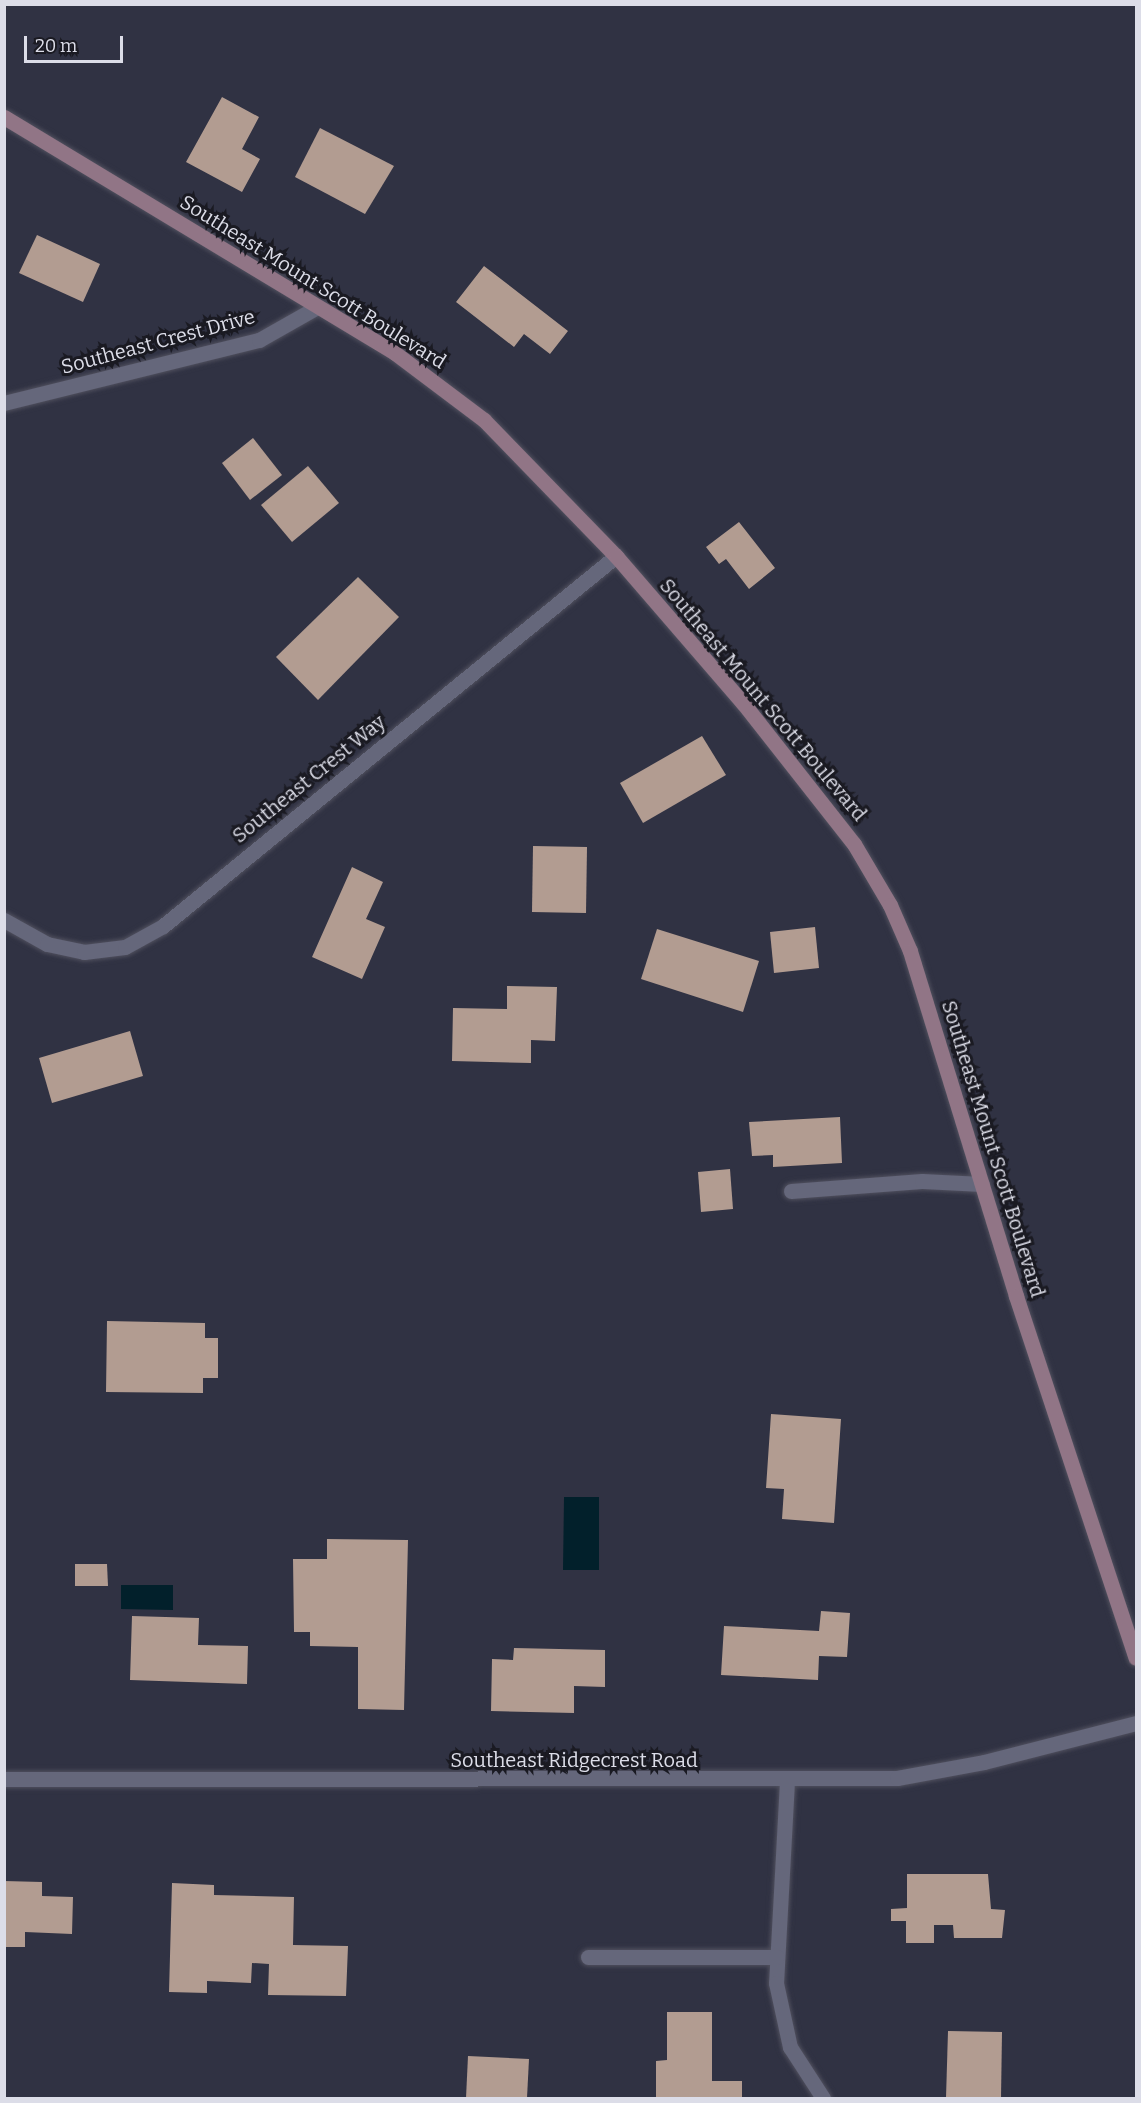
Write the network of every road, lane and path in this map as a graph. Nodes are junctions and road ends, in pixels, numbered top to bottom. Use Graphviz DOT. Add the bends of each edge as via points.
graph roads {
  1 [pos="4,117"];
  2 [pos="317,307"];
  3 [pos="4,404"];
  4 [pos="615,556"];
  5 [pos="4,920"];
  6 [pos="982,1184"];
  7 [pos="790,1191"];
  8 [pos="1137,1658"];
  9 [pos="1137,1723"];
  10 [pos="4,1779"];
  11 [pos="787,1781"];
  12 [pos="588,1957"];
  13 [pos="777,1958"];
  14 [pos="823,2098"];
  1 -- 2 [label="main road, Southeast Mount Scott Boulevard"];
  2 -- 3 [label="street, Southeast Crest Drive" via="259,340"];
  2 -- 4 [label="main road, Southeast Mount Scott Boulevard" via="395,353 484,420"];
  4 -- 5 [label="street, Southeast Crest Way" via="163,926 125,947 84,952 47,944"];
  4 -- 6 [label="main road, Southeast Mount Scott Boulevard" via="855,844 890,905 910,951"];
  6 -- 7 [label="street" via="922,1181"];
  6 -- 8 [label="main road, Southeast Mount Scott Boulevard"];
  9 -- 11 [label="street, Southeast Ridgecrest Road" via="934,1774"];
  10 -- 11 [label="street, Southeast Ridgecrest Road"];
  11 -- 13 [label="street"];
  12 -- 13 [label="street"];
  13 -- 14 [label="street" via="776,1983 790,2047"];
}
